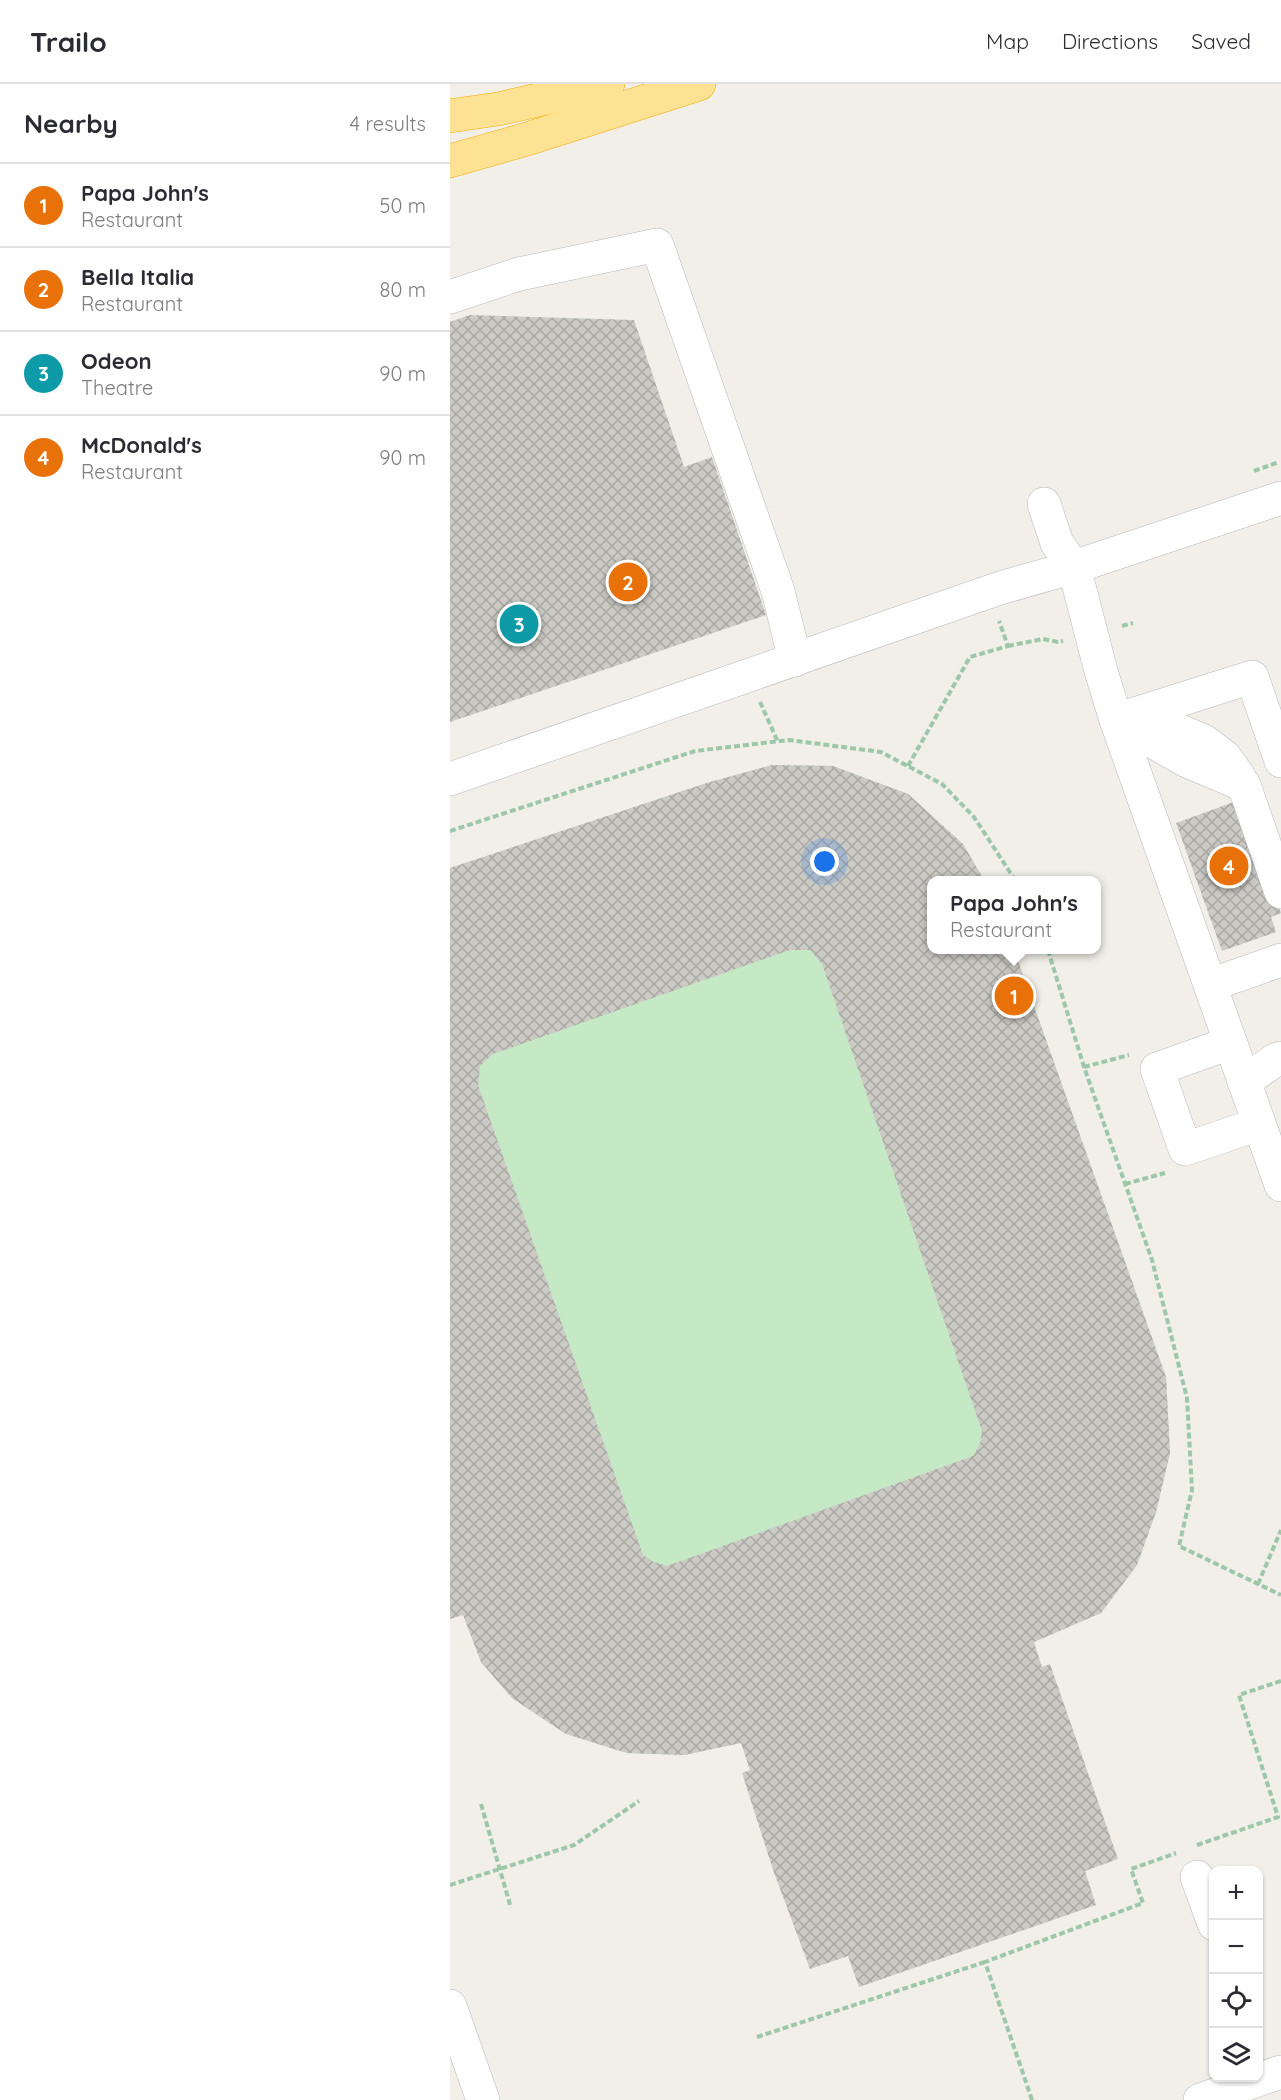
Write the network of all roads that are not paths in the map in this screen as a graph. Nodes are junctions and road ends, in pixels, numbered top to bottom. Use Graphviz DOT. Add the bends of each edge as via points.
graph roads {
  1 [pos="608,84"];
  2 [pos="699,84"];
  3 [pos="450,116"];
  4 [pos="450,161"];
  5 [pos="450,297"];
  6 [pos="1281,498"];
  7 [pos="1044,504"];
  8 [pos="1074,567"];
  9 [pos="795,660"];
  10 [pos="1127,732"];
  11 [pos="1281,761"];
  12 [pos="450,779"];
  13 [pos="1281,892"];
  14 [pos="1281,960"];
  15 [pos="1210,985"];
  16 [pos="1230,1043"];
  17 [pos="1281,1058"];
  18 [pos="1244,1082"];
  19 [pos="1281,1084"];
  20 [pos="1259,1124"];
  21 [pos="1281,1185"];
  22 [pos="1188,1859"];
  23 [pos="1212,1920"];
  24 [pos="452,2017"];
  25 [pos="1269,2068"];
  26 [pos="483,2100"];
  27 [pos="1200,2100"];
  1 -- 3 [label="highway"];
  2 -- 4 [label="highway"];
  5 -- 9 [label="street" via="519,274 657,245 778,591"];
  6 -- 8 [label="street"];
  7 -- 8 [label="street" via="1057,543"];
  8 -- 9 [label="street" via="988,592"];
  8 -- 10 [label="street" via="1101,671"];
  9 -- 12 [label="street"];
  10 -- 11 [label="street" via="1252,677"];
  10 -- 13 [label="street" via="1164,724 1204,741 1225,757 1244,785"];
  10 -- 15 [label="street"];
  14 -- 15 [label="street"];
  15 -- 16 [label="street"];
  16 -- 18 [label="street"];
  16 -- 20 [label="street" via="1157,1069 1185,1149"];
  17 -- 18 [label="street"];
  18 -- 19 [label="street"];
  18 -- 20 [label="street"];
  20 -- 21 [label="street"];
  22 -- 23 [label="street"];
  24 -- 26 [label="street"];
  25 -- 27 [label="street"];
}
